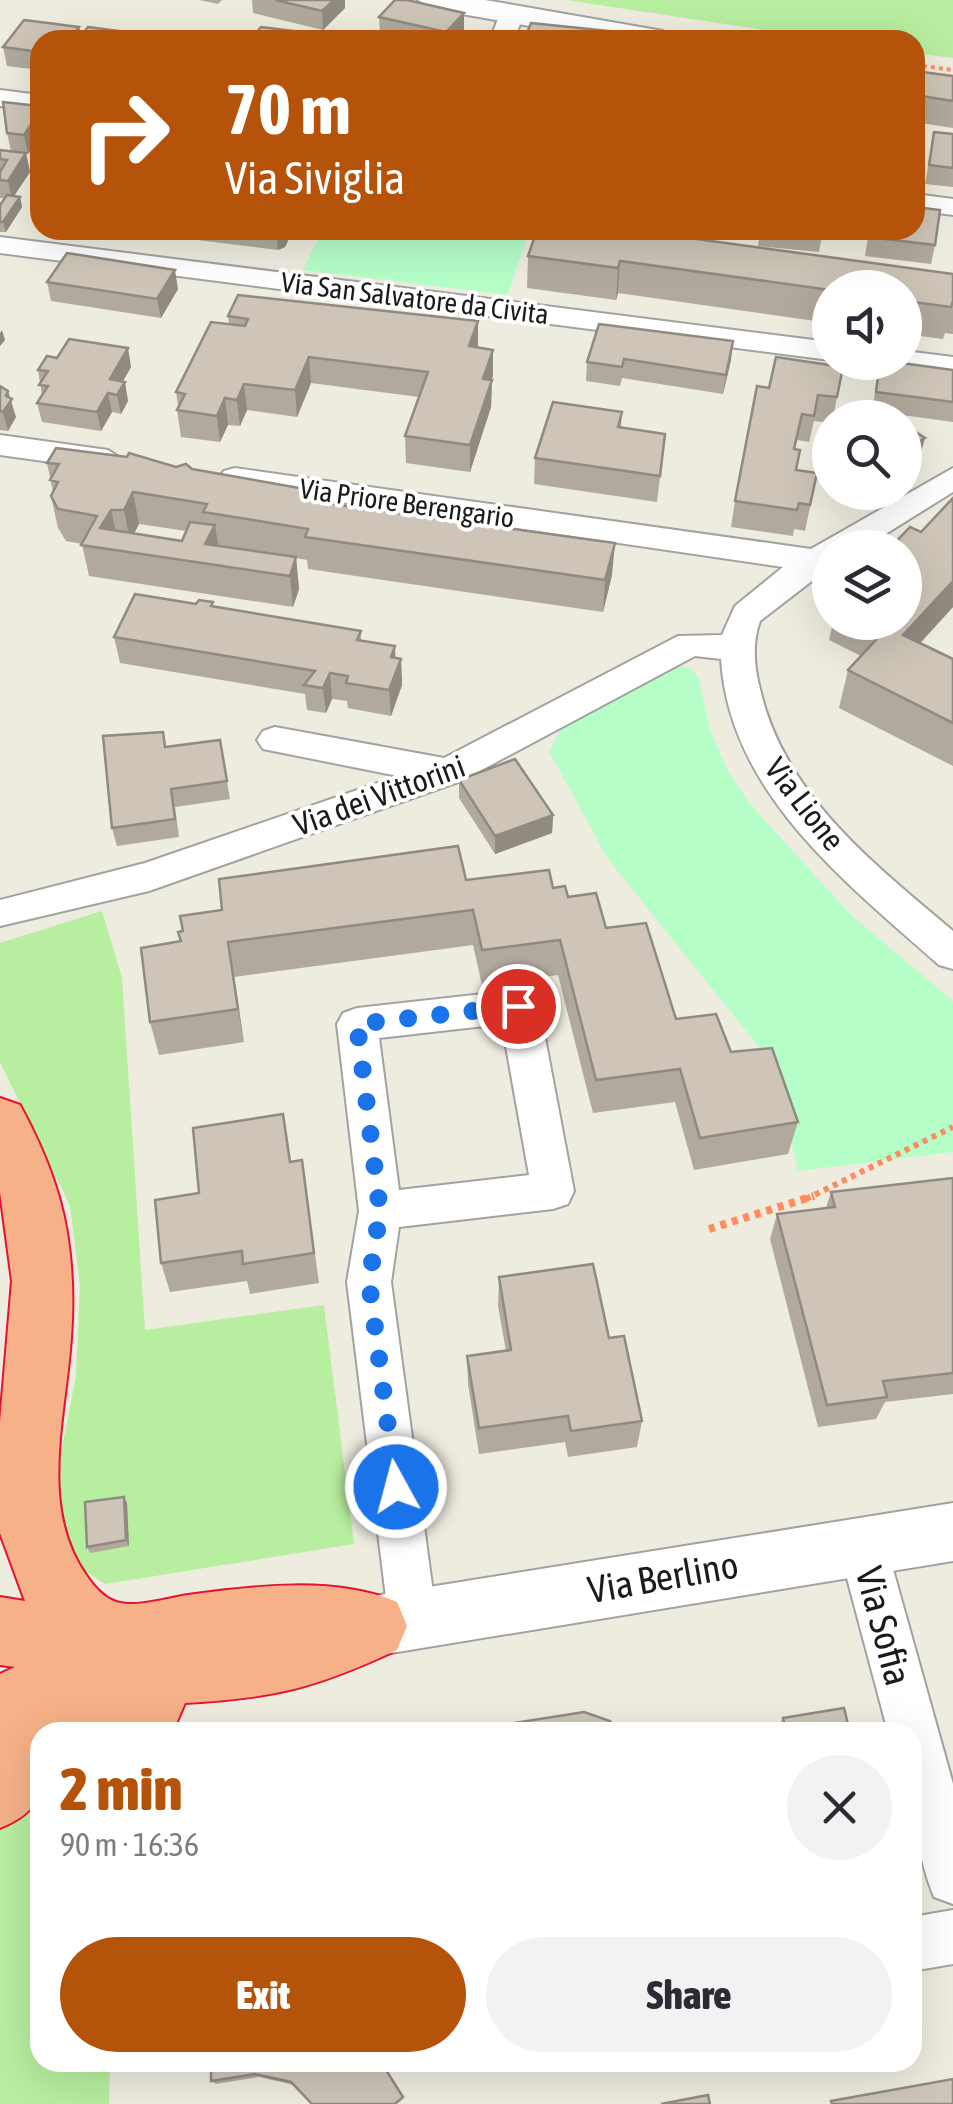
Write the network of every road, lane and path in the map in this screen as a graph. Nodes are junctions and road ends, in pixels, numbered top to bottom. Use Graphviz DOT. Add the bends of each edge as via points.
graph roads {
  1 [pos="433,0"];
  2 [pos="506,28"];
  3 [pos="532,30"];
  4 [pos="925,66"];
  5 [pos="953,70"];
  6 [pos="0,98"];
  7 [pos="30,102"];
  8 [pos="925,203"];
  9 [pos="953,207"];
  10 [pos="0,245"];
  11 [pos="812,348"];
  12 [pos="922,362"];
  13 [pos="953,366"];
  14 [pos="0,445"];
  15 [pos="135,464"];
  16 [pos="212,475"];
  17 [pos="953,478"];
  18 [pos="867,530"];
  19 [pos="812,552"];
  20 [pos="812,566"];
  21 [pos="736,648"];
  22 [pos="276,740"];
  23 [pos="448,772"];
  24 [pos="4,913"];
  25 [pos="953,954"];
  26 [pos="0,1122"];
  27 [pos="953,1127"];
  28 [pos="380,1211"];
  29 [pos="709,1229"];
  30 [pos="953,1532"];
  31 [pos="862,1548"];
  32 [pos="393,1624"];
  33 [pos="0,1631"];
  34 [pos="118,1636"];
  35 [pos="212,1668"];
  36 [pos="0,1711"];
  37 [pos="78,1722"];
  38 [pos="910,1722"];
  39 [pos="30,1757"];
  40 [pos="922,1766"];
  41 [pos="0,1792"];
  42 [pos="953,1878"];
  43 [pos="953,1938"];
  44 [pos="922,1943"];
  1 -- 2 [label="street"];
  2 -- 3 [label="street"];
  4 -- 5 [label="path"];
  6 -- 7 [label="street"];
  8 -- 9 [label="street"];
  10 -- 11 [label="street, Via San Salvatore da Civita"];
  12 -- 13 [label="street"];
  14 -- 15 [label="street"];
  16 -- 19 [label="street, Via Priore Berengario"];
  17 -- 18 [label="street"];
  20 -- 21 [label="street, Via Lione" via="748,613"];
  21 -- 23 [label="street, Via dei Vittorini" via="690,644"];
  21 -- 25 [label="street, Via Lione" via="740,686 764,752 789,792 822,833"];
  22 -- 23 [label="street"];
  23 -- 24 [label="street, Via dei Vittorini" via="149,877"];
  26 -- 34 [label="highway" via="29,1194 44,1261 41,1339 18,1486 25,1535 73,1614"];
  27 -- 29 [label="path" via="828,1192"];
  28 -- 28 [label="street" via="553,1191 518,1006 357,1024"];
  28 -- 32 [label="street" via="369,1282"];
  30 -- 31 [label="street, Via Berlino"];
  31 -- 32 [label="street, Via Berlino" via="778,1556"];
  31 -- 38 [label="street, Via Sofia"];
  32 -- 34 [label="highway" via="270,1618"];
  32 -- 35 [label="highway" via="297,1658"];
  33 -- 34 [label="highway" via="76,1643"];
  35 -- 36 [label="highway" via="93,1678 24,1695"];
  35 -- 37 [label="highway" via="157,1700"];
  39 -- 41 [label="highway"];
  40 -- 42 [label="street, Via Sofia"];
  43 -- 44 [label="street"];
}
